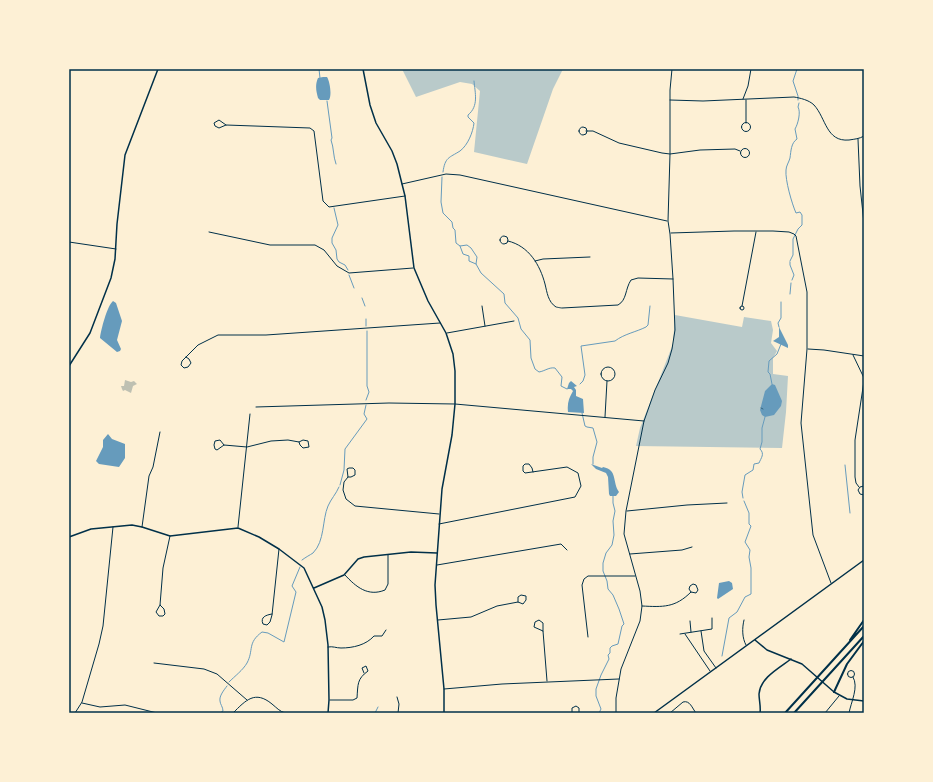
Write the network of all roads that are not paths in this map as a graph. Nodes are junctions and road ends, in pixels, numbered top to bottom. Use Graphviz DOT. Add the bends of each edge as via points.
graph roads {
  1 [pos="158,69"];
  2 [pos="363,69"];
  3 [pos="672,69"];
  4 [pos="751,69"];
  5 [pos="746,99"];
  6 [pos="670,100"];
  7 [pos="743,100"];
  8 [pos="746,123"];
  9 [pos="226,125"];
  10 [pos="586,131"];
  11 [pos="864,136"];
  12 [pos="858,139"];
  13 [pos="740,151"];
  14 [pos="670,154"];
  15 [pos="402,184"];
  16 [pos="406,196"];
  17 [pos="668,221"];
  18 [pos="864,223"];
  19 [pos="756,231"];
  20 [pos="209,232"];
  21 [pos="670,234"];
  22 [pos="508,241"];
  23 [pos="69,242"];
  24 [pos="116,249"];
  25 [pos="590,257"];
  26 [pos="535,261"];
  27 [pos="414,268"];
  28 [pos="673,279"];
  29 [pos="482,306"];
  30 [pos="742,306"];
  31 [pos="514,321"];
  32 [pos="440,323"];
  33 [pos="485,326"];
  34 [pos="446,333"];
  35 [pos="807,349"];
  36 [pos="853,354"];
  37 [pos="864,356"];
  38 [pos="186,357"];
  39 [pos="69,366"];
  40 [pos="864,378"];
  41 [pos="607,381"];
  42 [pos="864,381"];
  43 [pos="455,404"];
  44 [pos="256,407"];
  45 [pos="250,414"];
  46 [pos="605,418"];
  47 [pos="644,421"];
  48 [pos="160,432"];
  49 [pos="299,442"];
  50 [pos="224,445"];
  51 [pos="247,447"];
  52 [pos="533,472"];
  53 [pos="348,477"];
  54 [pos="864,486"];
  55 [pos="859,487"];
  56 [pos="864,495"];
  57 [pos="727,503"];
  58 [pos="626,511"];
  59 [pos="439,514"];
  60 [pos="439,524"];
  61 [pos="113,527"];
  62 [pos="142,527"];
  63 [pos="238,528"];
  64 [pos="170,536"];
  65 [pos="69,537"];
  66 [pos="692,547"];
  67 [pos="279,549"];
  68 [pos="567,550"];
  69 [pos="437,553"];
  70 [pos="630,554"];
  71 [pos="388,555"];
  72 [pos="864,561"];
  73 [pos="436,566"];
  74 [pos="344,575"];
  75 [pos="636,576"];
  76 [pos="831,583"];
  77 [pos="314,588"];
  78 [pos="691,592"];
  79 [pos="518,602"];
  80 [pos="160,605"];
  81 [pos="642,606"];
  82 [pos="272,614"];
  83 [pos="712,618"];
  84 [pos="438,620"];
  85 [pos="744,620"];
  86 [pos="864,620"];
  87 [pos="690,621"];
  88 [pos="864,626"];
  89 [pos="386,630"];
  90 [pos="543,631"];
  91 [pos="701,631"];
  92 [pos="691,633"];
  93 [pos="680,634"];
  94 [pos="685,634"];
  95 [pos="864,636"];
  96 [pos="588,637"];
  97 [pos="755,640"];
  98 [pos="864,641"];
  99 [pos="746,646"];
  100 [pos="328,647"];
  101 [pos="843,649"];
  102 [pos="791,659"];
  103 [pos="154,663"];
  104 [pos="716,668"];
  105 [pos="711,672"];
  106 [pos="364,673"];
  107 [pos="853,676"];
  108 [pos="620,679"];
  109 [pos="547,682"];
  110 [pos="444,689"];
  111 [pos="834,692"];
  112 [pos="839,696"];
  113 [pos="397,697"];
  114 [pos="247,700"];
  115 [pos="329,700"];
  116 [pos="851,700"];
  117 [pos="82,702"];
  118 [pos="864,702"];
  119 [pos="278,712"];
  120 [pos="75,713"];
  121 [pos="157,713"];
  122 [pos="233,713"];
  123 [pos="285,713"];
  124 [pos="328,713"];
  125 [pos="398,713"];
  126 [pos="444,713"];
  127 [pos="572,713"];
  128 [pos="579,713"];
  129 [pos="616,713"];
  130 [pos="654,713"];
  131 [pos="670,713"];
  132 [pos="696,713"];
  133 [pos="760,713"];
  134 [pos="785,713"];
  135 [pos="794,713"];
  136 [pos="825,713"];
  137 [pos="849,713"];
  1 -- 24 [label="main road" via="125,155"];
  2 -- 15 [label="main road" via="376,123 392,151"];
  3 -- 6 [label="street"];
  4 -- 7 [label="street"];
  5 -- 7 [label="street"];
  5 -- 8 [label="street"];
  5 -- 12 [label="street" via="783,96 798,98 813,104 829,131 837,138"];
  6 -- 7 [label="street"];
  6 -- 14 [label="street"];
  8 -- 8 [label="street" via="743,124 743,130 750,130 751,127"];
  9 -- 9 [label="street" via="219,128 214,123 219,120"];
  9 -- 16 [label="street" via="310,128 314,132 322,201 329,206"];
  10 -- 14 [label="street" via="593,131 619,144"];
  11 -- 12 [label="street"];
  12 -- 18 [label="street"];
  13 -- 13 [label="street" via="743,157 749,154 746,148"];
  13 -- 14 [label="street" via="700,150"];
  14 -- 17 [label="street"];
  15 -- 16 [label="main road"];
  15 -- 17 [label="street" via="446,174 460,175"];
  16 -- 27 [label="main road"];
  17 -- 21 [label="street"];
  19 -- 21 [label="street"];
  19 -- 30 [label="street"];
  19 -- 35 [label="street" via="784,231 795,234 807,292"];
  20 -- 27 [label="street" via="270,245 315,245 324,250 337,266 349,273"];
  21 -- 28 [label="street"];
  22 -- 22 [label="street" via="505,236 500,240 503,244"];
  22 -- 26 [label="street" via="521,246"];
  23 -- 24 [label="street"];
  24 -- 39 [label="main road" via="111,278 90,333"];
  25 -- 26 [label="street"];
  26 -- 28 [label="street" via="549,299 556,307 562,308 618,305 625,299 627,285 631,280"];
  27 -- 32 [label="main road"];
  28 -- 47 [label="street" via="675,323 672,350"];
  29 -- 33 [label="street"];
  31 -- 33 [label="street"];
  32 -- 34 [label="main road"];
  32 -- 38 [label="street" via="311,333 218,335 198,345"];
  33 -- 34 [label="street"];
  34 -- 43 [label="main road" via="453,354"];
  35 -- 36 [label="street"];
  35 -- 76 [label="street" via="801,423 813,535"];
  36 -- 37 [label="street"];
  36 -- 40 [label="street"];
  38 -- 38 [label="street" via="191,363 188,368 184,368 181,362"];
  41 -- 41 [label="street" via="612,380 615,374 608,366 600,373"];
  41 -- 46 [label="street"];
  42 -- 55 [label="street" via="855,440 855,477"];
  43 -- 44 [label="street"];
  43 -- 46 [label="street"];
  43 -- 59 [label="main road"];
  45 -- 51 [label="street"];
  46 -- 47 [label="street"];
  47 -- 58 [label="street"];
  48 -- 62 [label="street" via="149,476"];
  49 -- 49 [label="street" via="308,441 309,447 303,448"];
  49 -- 51 [label="street" via="271,441"];
  50 -- 50 [label="street" via="218,450 214,445 218,440"];
  50 -- 51 [label="street"];
  51 -- 63 [label="street"];
  52 -- 52 [label="street" via="524,473 523,466 529,464"];
  52 -- 60 [label="street" via="567,467 578,473 581,486 575,497"];
  53 -- 53 [label="street" via="349,468 353,468 355,475"];
  53 -- 59 [label="street" via="343,490 346,499 355,506"];
  54 -- 55 [label="street"];
  55 -- 56 [label="street" via="859,492"];
  57 -- 58 [label="street"];
  58 -- 70 [label="street" via="624,534"];
  59 -- 60 [label="main road"];
  60 -- 69 [label="main road"];
  61 -- 62 [label="main road"];
  61 -- 65 [label="main road" via="91,529"];
  61 -- 117 [label="street" via="103,626"];
  62 -- 64 [label="main road"];
  63 -- 64 [label="main road"];
  63 -- 67 [label="main road"];
  64 -- 80 [label="street" via="162,568"];
  66 -- 70 [label="street"];
  67 -- 77 [label="main road" via="304,568"];
  67 -- 82 [label="street"];
  68 -- 73 [label="street" via="561,544"];
  69 -- 71 [label="main road" via="411,552"];
  69 -- 73 [label="main road"];
  70 -- 75 [label="street"];
  71 -- 74 [label="main road" via="358,559"];
  71 -- 74 [label="street" via="388,584 385,590 376,593 362,590"];
  72 -- 76 [label="main road"];
  73 -- 84 [label="main road"];
  74 -- 77 [label="main road"];
  75 -- 81 [label="street"];
  75 -- 96 [label="street" via="595,575 584,579 582,585"];
  76 -- 97 [label="main road"];
  77 -- 100 [label="main road" via="325,620"];
  78 -- 78 [label="street" via="697,591 696,585 690,586"];
  78 -- 81 [label="street" via="670,606"];
  79 -- 79 [label="street" via="518,597 526,596 525,602"];
  79 -- 84 [label="street" via="497,606 471,617"];
  80 -- 80 [label="street" via="165,612 161,616 156,612"];
  81 -- 108 [label="street" via="640,621 624,661"];
  82 -- 82 [label="street" via="269,624 263,624 263,618 267,614"];
  83 -- 91 [label="street" via="712,629"];
  84 -- 110 [label="main road"];
  85 -- 99 [label="street"];
  86 -- 101 [label="highway"];
  87 -- 92 [label="street"];
  88 -- 101 [label="highway"];
  89 -- 100 [label="street" via="382,636 374,636 355,647"];
  90 -- 90 [label="street" via="534,627 535,622 539,620 543,623"];
  90 -- 109 [label="street"];
  91 -- 92 [label="street"];
  91 -- 104 [label="street" via="704,651"];
  92 -- 94 [label="street"];
  93 -- 94 [label="street"];
  94 -- 105 [label="street"];
  95 -- 135 [label="highway"];
  97 -- 99 [label="main road"];
  97 -- 102 [label="main road" via="767,650"];
  98 -- 111 [label="highway" via="847,664"];
  99 -- 104 [label="main road"];
  100 -- 115 [label="main road"];
  101 -- 134 [label="highway"];
  102 -- 111 [label="main road" via="802,664"];
  102 -- 133 [label="main road" via="763,683 759,692"];
  103 -- 114 [label="street" via="210,670"];
  104 -- 105 [label="main road"];
  105 -- 130 [label="main road"];
  106 -- 115 [label="street" via="358,681 357,698"];
  107 -- 116 [label="street" via="855,690"];
  108 -- 109 [label="street"];
  108 -- 129 [label="street"];
  109 -- 110 [label="street"];
  110 -- 126 [label="main road"];
  111 -- 112 [label="main road"];
  112 -- 116 [label="main road"];
  112 -- 136 [label="street"];
  113 -- 125 [label="street"];
  114 -- 119 [label="street" via="260,697 270,702"];
  114 -- 122 [label="street"];
  115 -- 124 [label="main road"];
  116 -- 118 [label="main road"];
  116 -- 137 [label="street"];
  117 -- 120 [label="street"];
  117 -- 121 [label="street" via="100,707 125,705"];
  119 -- 123 [label="street"];
  127 -- 128 [label="street" via="572,708 576,706"];
  131 -- 132 [label="street" via="686,701"];
}
